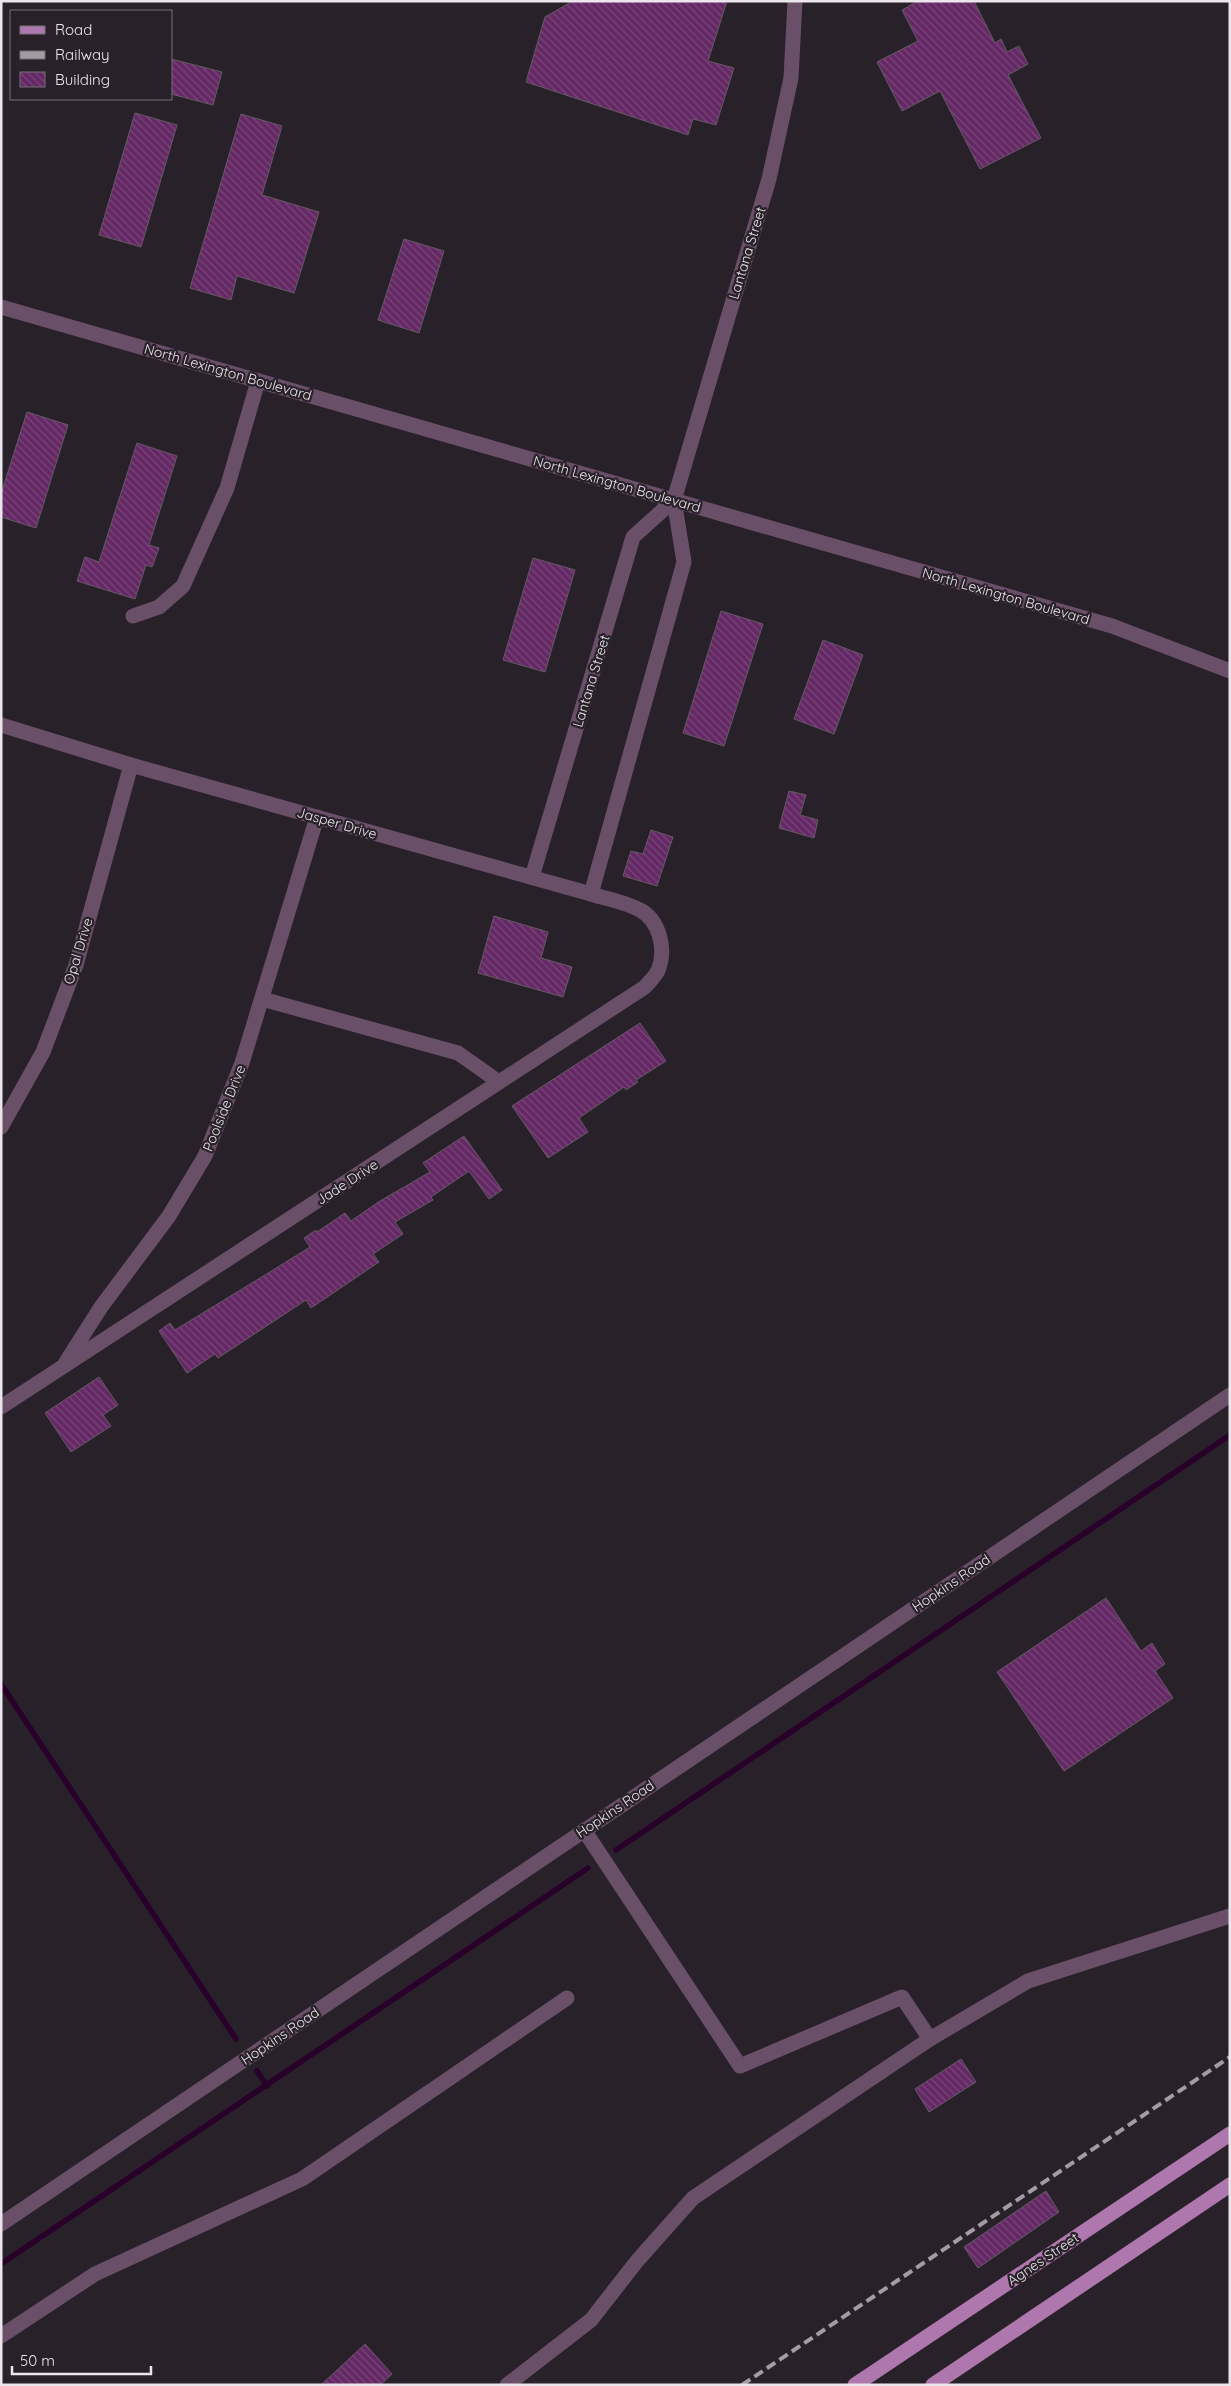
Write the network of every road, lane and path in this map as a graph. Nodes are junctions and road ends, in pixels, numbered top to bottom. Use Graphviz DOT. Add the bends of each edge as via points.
graph roads {
  1 [pos="795,1"];
  2 [pos="1,307"];
  3 [pos="258,381"];
  4 [pos="674,500"];
  5 [pos="133,616"];
  6 [pos="1230,671"];
  7 [pos="1,725"];
  8 [pos="131,764"];
  9 [pos="317,817"];
  10 [pos="532,877"];
  11 [pos="592,894"];
  12 [pos="660,936"];
  13 [pos="262,999"];
  14 [pos="499,1082"];
  15 [pos="1,1127"];
  16 [pos="64,1366"];
  17 [pos="1230,1395"];
  18 [pos="1,1407"];
  19 [pos="584,1830"];
  20 [pos="1230,1916"];
  21 [pos="567,1998"];
  22 [pos="930,2039"];
  23 [pos="1230,2134"];
  24 [pos="1230,2185"];
  25 [pos="1,2224"];
  26 [pos="1,2336"];
  27 [pos="507,2385"];
  28 [pos="856,2385"];
  29 [pos="933,2385"];
  1 -- 4 [label="street, Lantana Street" via="791,78 769,179"];
  2 -- 3 [label="street, North Lexington Boulevard"];
  3 -- 4 [label="street, North Lexington Boulevard"];
  3 -- 5 [label="street" via="227,488 183,586 159,608"];
  4 -- 6 [label="street, North Lexington Boulevard" via="1112,626"];
  4 -- 10 [label="street, Lantana Street" via="634,537"];
  4 -- 11 [label="street, Lantana Street" via="684,562"];
  7 -- 8 [label="street, Jasper Drive"];
  8 -- 9 [label="street, Jasper Drive"];
  8 -- 15 [label="street, Opal Drive" via="76,965 43,1052"];
  9 -- 10 [label="street, Jasper Drive"];
  9 -- 13 [label="street, Poolside Drive"];
  10 -- 11 [label="street, Jasper Drive"];
  11 -- 12 [label="street, Jasper Drive" via="640,909 651,918"];
  12 -- 14 [label="street, Jade Drive" via="662,954 659,970 645,987"];
  13 -- 14 [label="street" via="458,1053"];
  13 -- 16 [label="street, Poolside Drive" via="242,1063 205,1156 169,1216 101,1307"];
  14 -- 16 [label="street, Jade Drive"];
  16 -- 18 [label="street, Jade Drive"];
  17 -- 19 [label="street, Hopkins Road"];
  19 -- 22 [label="street" via="740,2066 902,1997"];
  19 -- 25 [label="street, Hopkins Road"];
  20 -- 22 [label="street" via="1028,1982"];
  21 -- 26 [label="street" via="302,2179 95,2274"];
  22 -- 27 [label="street" via="693,2198 637,2261 591,2320"];
  23 -- 28 [label="main road, Agnes Street"];
  24 -- 29 [label="main road"];
}
